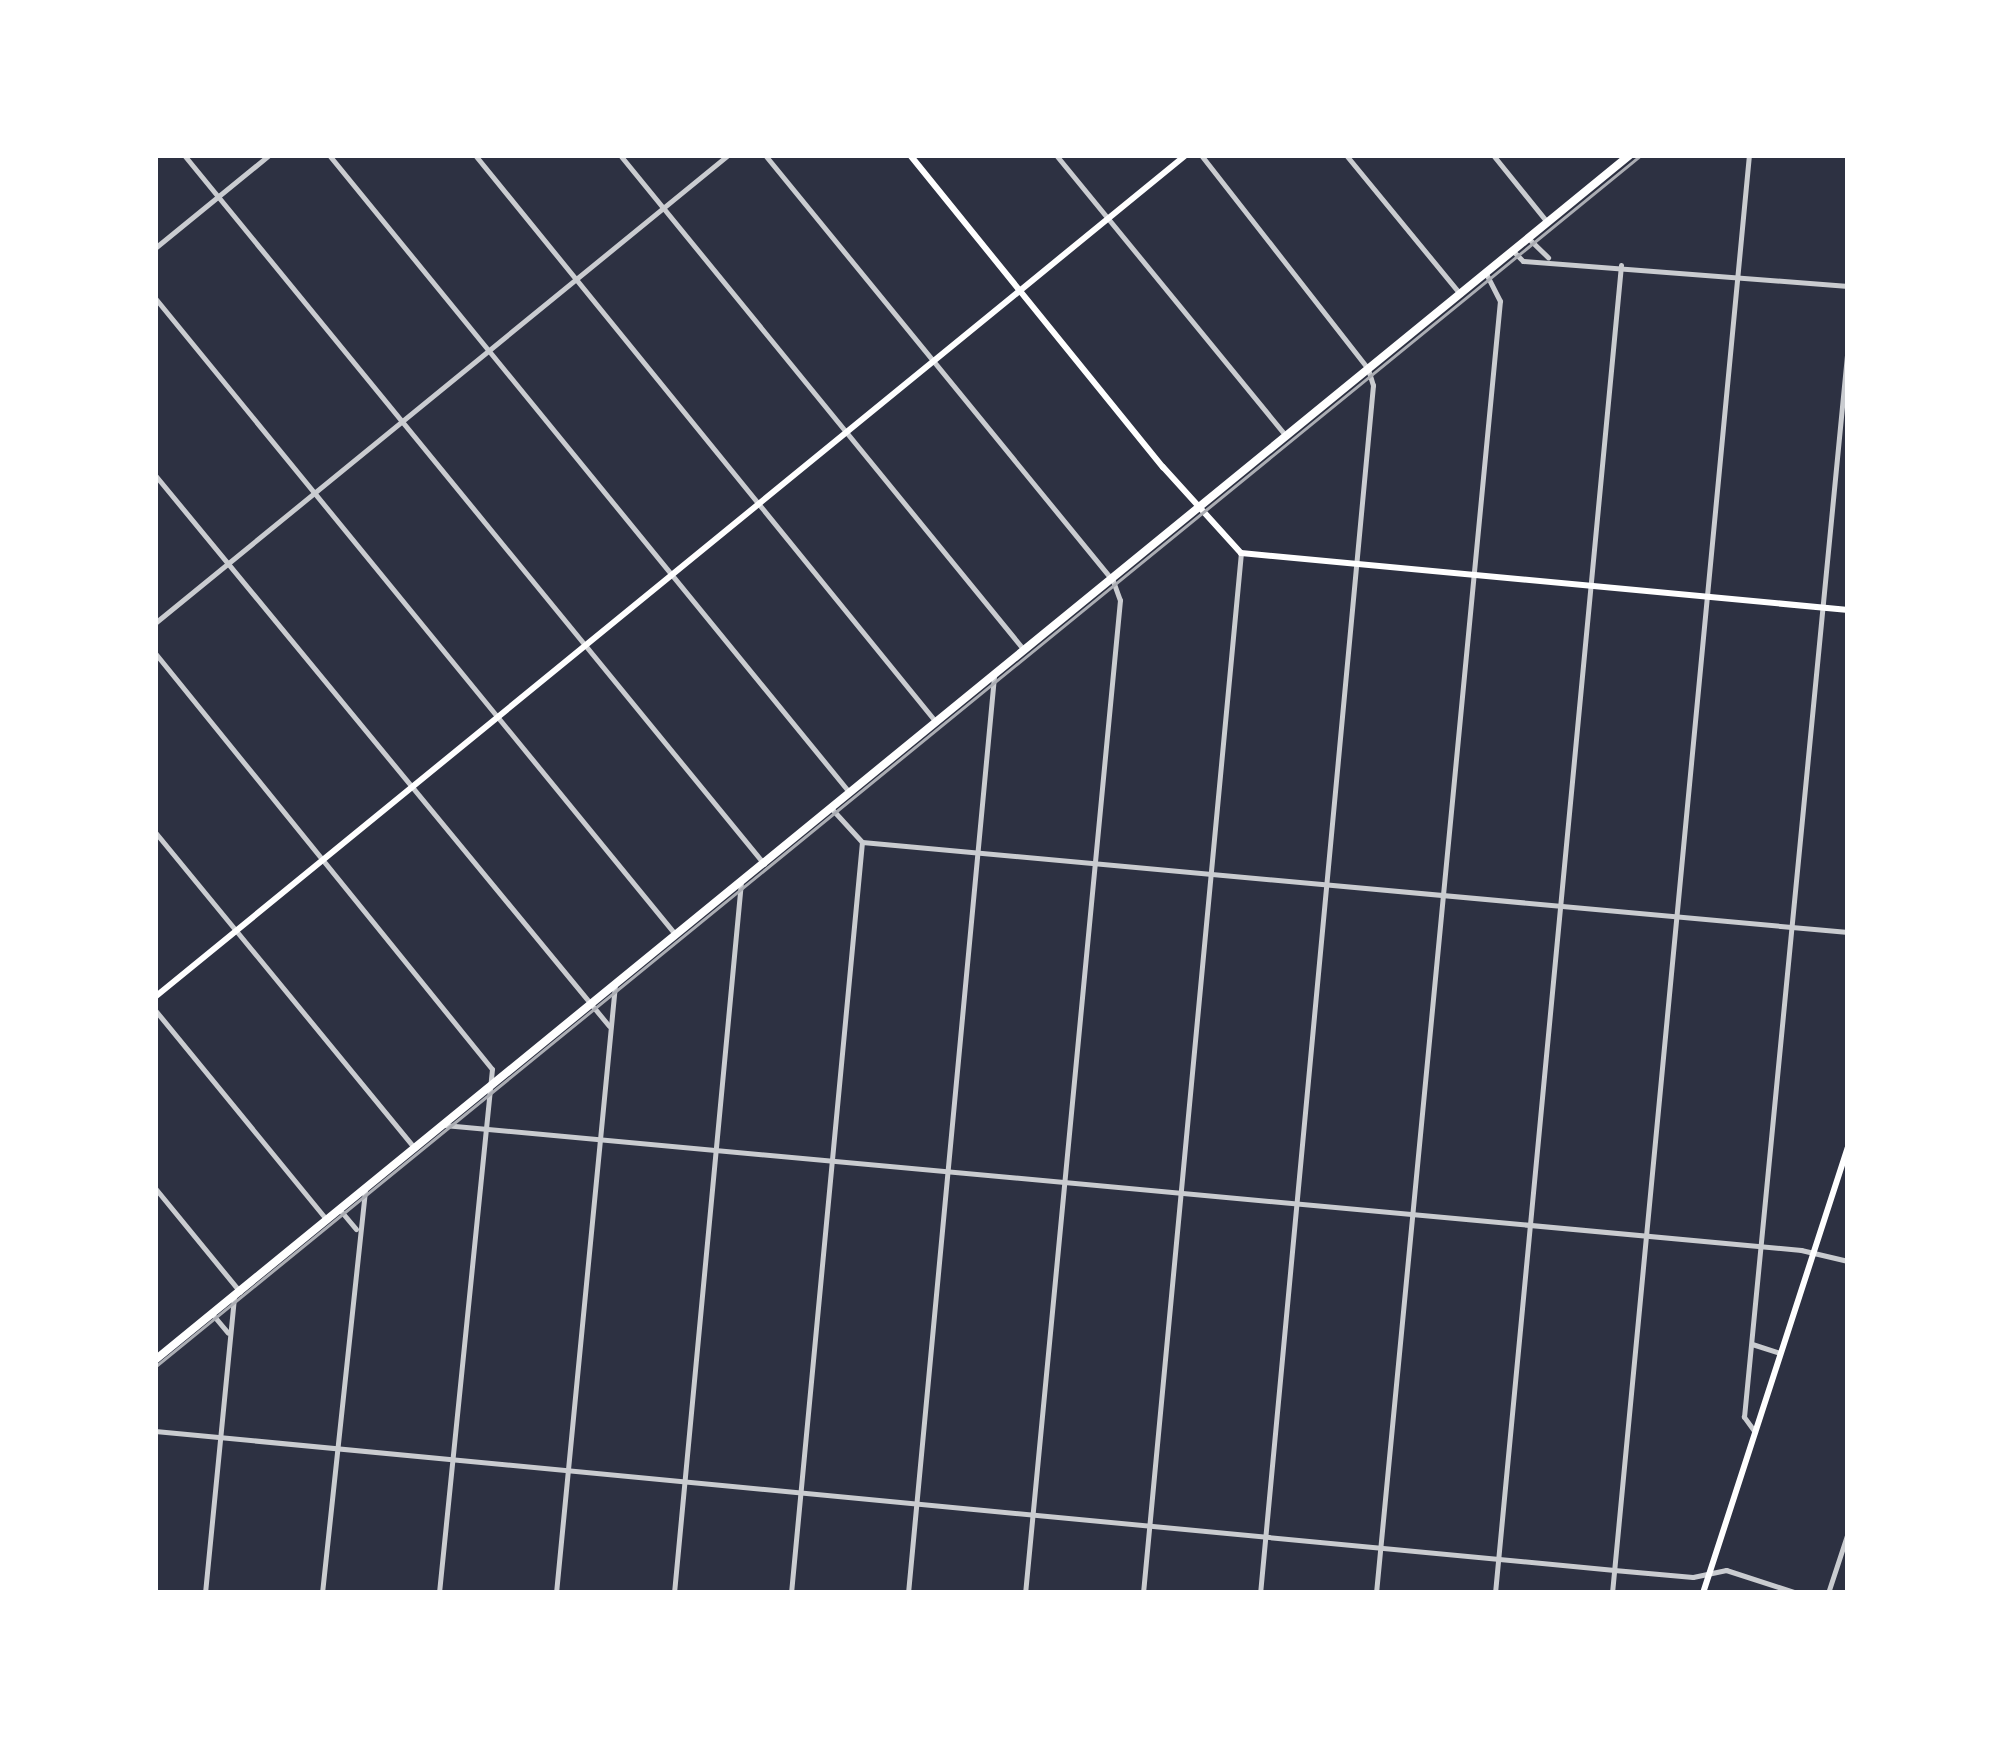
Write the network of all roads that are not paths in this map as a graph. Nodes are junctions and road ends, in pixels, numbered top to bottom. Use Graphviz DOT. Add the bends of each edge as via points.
graph roads {
  1 [pos="184,155"];
  2 [pos="269,155"];
  3 [pos="329,155"];
  4 [pos="474,155"];
  5 [pos="620,155"];
  6 [pos="728,155"];
  7 [pos="765,155"];
  8 [pos="910,155"];
  9 [pos="1056,155"];
  10 [pos="1186,155"];
  11 [pos="1201,155"];
  12 [pos="1346,155"];
  13 [pos="1492,155"];
  14 [pos="1630,155"];
  15 [pos="1749,155"];
  16 [pos="218,197"];
  17 [pos="663,208"];
  18 [pos="1108,219"];
  19 [pos="1548,222"];
  20 [pos="1528,238"];
  21 [pos="155,248"];
  22 [pos="1512,251"];
  23 [pos="1550,259"];
  24 [pos="1621,265"];
  25 [pos="1486,273"];
  26 [pos="1737,276"];
  27 [pos="576,279"];
  28 [pos="1848,286"];
  29 [pos="1021,290"];
  30 [pos="1460,294"];
  31 [pos="155,298"];
  32 [pos="1848,345"];
  33 [pos="489,350"];
  34 [pos="934,362"];
  35 [pos="1368,369"];
  36 [pos="402,422"];
  37 [pos="846,433"];
  38 [pos="1285,435"];
  39 [pos="155,475"];
  40 [pos="314,492"];
  41 [pos="759,504"];
  42 [pos="1199,507"];
  43 [pos="1242,553"];
  44 [pos="227,564"];
  45 [pos="1358,564"];
  46 [pos="1474,574"];
  47 [pos="672,575"];
  48 [pos="1113,581"];
  49 [pos="1590,586"];
  50 [pos="1708,596"];
  51 [pos="1823,608"];
  52 [pos="1848,610"];
  53 [pos="155,623"];
  54 [pos="585,646"];
  55 [pos="1024,650"];
  56 [pos="155,654"];
  57 [pos="994,676"];
  58 [pos="498,717"];
  59 [pos="936,722"];
  60 [pos="410,788"];
  61 [pos="849,792"];
  62 [pos="831,808"];
  63 [pos="155,832"];
  64 [pos="862,842"];
  65 [pos="978,851"];
  66 [pos="324,860"];
  67 [pos="1096,862"];
  68 [pos="764,864"];
  69 [pos="1211,873"];
  70 [pos="741,882"];
  71 [pos="1328,884"];
  72 [pos="1444,896"];
  73 [pos="1560,906"];
  74 [pos="1678,918"];
  75 [pos="1792,928"];
  76 [pos="236,931"];
  77 [pos="1848,932"];
  78 [pos="676,936"];
  79 [pos="615,985"];
  80 [pos="155,997"];
  81 [pos="591,1006"];
  82 [pos="155,1010"];
  83 [pos="610,1026"];
  84 [pos="491,1084"];
  85 [pos="444,1125"];
  86 [pos="484,1130"];
  87 [pos="599,1139"];
  88 [pos="415,1148"];
  89 [pos="1848,1148"];
  90 [pos="714,1151"];
  91 [pos="831,1161"];
  92 [pos="947,1172"];
  93 [pos="1064,1183"];
  94 [pos="155,1188"];
  95 [pos="365,1190"];
  96 [pos="1181,1194"];
  97 [pos="1297,1205"];
  98 [pos="340,1210"];
  99 [pos="1414,1216"];
  100 [pos="327,1221"];
  101 [pos="1530,1228"];
  102 [pos="356,1229"];
  103 [pos="1646,1238"];
  104 [pos="1762,1249"];
  105 [pos="1813,1252"];
  106 [pos="1848,1261"];
  107 [pos="237,1294"];
  108 [pos="213,1314"];
  109 [pos="230,1336"];
  110 [pos="1752,1344"];
  111 [pos="1780,1354"];
  112 [pos="155,1360"];
  113 [pos="155,1431"];
  114 [pos="1755,1432"];
  115 [pos="220,1438"];
  116 [pos="335,1449"];
  117 [pos="452,1460"];
  118 [pos="568,1471"];
  119 [pos="684,1482"];
  120 [pos="800,1492"];
  121 [pos="916,1503"];
  122 [pos="1033,1514"];
  123 [pos="1149,1526"];
  124 [pos="1848,1532"];
  125 [pos="1266,1536"];
  126 [pos="1380,1547"];
  127 [pos="1498,1558"];
  128 [pos="1614,1570"];
  129 [pos="1709,1574"];
  130 [pos="205,1593"];
  131 [pos="322,1593"];
  132 [pos="439,1593"];
  133 [pos="556,1593"];
  134 [pos="674,1593"];
  135 [pos="790,1593"];
  136 [pos="908,1593"];
  137 [pos="1025,1593"];
  138 [pos="1143,1593"];
  139 [pos="1260,1593"];
  140 [pos="1376,1593"];
  141 [pos="1495,1593"];
  142 [pos="1612,1593"];
  143 [pos="1703,1593"];
  144 [pos="1797,1593"];
  145 [pos="1828,1593"];
  1 -- 16 [label="street"];
  2 -- 16 [label="street"];
  3 -- 33 [label="street"];
  4 -- 27 [label="street"];
  5 -- 17 [label="street"];
  6 -- 17 [label="street"];
  7 -- 34 [label="street"];
  8 -- 29 [label="main road"];
  9 -- 18 [label="street"];
  10 -- 18 [label="main road"];
  11 -- 35 [label="street"];
  12 -- 30 [label="street"];
  13 -- 19 [label="street"];
  14 -- 19 [label="main road"];
  15 -- 26 [label="street"];
  16 -- 21 [label="street"];
  16 -- 36 [label="street"];
  17 -- 27 [label="street"];
  17 -- 37 [label="street"];
  18 -- 29 [label="main road"];
  18 -- 38 [label="street"];
  19 -- 20 [label="main road"];
  20 -- 22 [label="main road"];
  20 -- 23 [label="street"];
  22 -- 23 [label="street" via="1523,261"];
  22 -- 25 [label="main road"];
  23 -- 24 [label="street"];
  24 -- 26 [label="street"];
  24 -- 49 [label="street"];
  25 -- 30 [label="main road"];
  25 -- 46 [label="street" via="1500,301"];
  26 -- 28 [label="street"];
  26 -- 50 [label="street"];
  27 -- 33 [label="street"];
  27 -- 41 [label="street"];
  29 -- 34 [label="main road"];
  29 -- 42 [label="main road"];
  30 -- 35 [label="main road"];
  31 -- 40 [label="street"];
  32 -- 51 [label="street"];
  33 -- 36 [label="street"];
  33 -- 47 [label="street"];
  34 -- 37 [label="main road"];
  34 -- 48 [label="street"];
  35 -- 38 [label="main road"];
  35 -- 45 [label="street" via="1373,385"];
  36 -- 40 [label="street"];
  36 -- 54 [label="street"];
  37 -- 41 [label="main road"];
  37 -- 55 [label="street"];
  38 -- 42 [label="main road"];
  39 -- 44 [label="street"];
  40 -- 44 [label="street"];
  40 -- 58 [label="street"];
  41 -- 47 [label="main road"];
  41 -- 59 [label="street"];
  42 -- 43 [label="main road"];
  42 -- 48 [label="main road"];
  43 -- 45 [label="main road"];
  43 -- 69 [label="street"];
  44 -- 53 [label="street"];
  44 -- 60 [label="street"];
  45 -- 46 [label="main road"];
  45 -- 71 [label="street"];
  46 -- 49 [label="main road"];
  46 -- 72 [label="street"];
  47 -- 54 [label="main road"];
  47 -- 61 [label="street"];
  48 -- 55 [label="main road"];
  48 -- 67 [label="street" via="1120,600"];
  49 -- 50 [label="main road"];
  49 -- 73 [label="street"];
  50 -- 51 [label="main road"];
  50 -- 74 [label="street"];
  51 -- 52 [label="main road"];
  51 -- 75 [label="street"];
  54 -- 58 [label="main road"];
  54 -- 68 [label="street"];
  55 -- 57 [label="main road"];
  56 -- 66 [label="street"];
  57 -- 59 [label="main road"];
  57 -- 65 [label="street"];
  58 -- 60 [label="main road"];
  58 -- 78 [label="street"];
  59 -- 61 [label="main road"];
  60 -- 66 [label="main road"];
  60 -- 81 [label="street"];
  61 -- 62 [label="main road"];
  62 -- 64 [label="street"];
  62 -- 68 [label="main road"];
  63 -- 76 [label="street"];
  64 -- 65 [label="street"];
  64 -- 91 [label="street"];
  65 -- 67 [label="street"];
  65 -- 92 [label="street"];
  66 -- 76 [label="main road"];
  66 -- 84 [label="street" via="492,1068"];
  67 -- 69 [label="street"];
  67 -- 93 [label="street"];
  68 -- 70 [label="main road"];
  69 -- 71 [label="street"];
  69 -- 96 [label="street"];
  70 -- 78 [label="main road"];
  70 -- 90 [label="street"];
  71 -- 72 [label="street"];
  71 -- 97 [label="street"];
  72 -- 73 [label="street"];
  72 -- 99 [label="street"];
  73 -- 74 [label="street"];
  73 -- 101 [label="street"];
  74 -- 75 [label="street"];
  74 -- 103 [label="street"];
  75 -- 77 [label="street"];
  75 -- 104 [label="street"];
  76 -- 80 [label="main road"];
  76 -- 88 [label="street"];
  78 -- 79 [label="main road"];
  79 -- 81 [label="main road"];
  79 -- 83 [label="street"];
  81 -- 83 [label="street"];
  81 -- 84 [label="main road"];
  82 -- 100 [label="street"];
  83 -- 87 [label="street"];
  84 -- 85 [label="main road"];
  84 -- 86 [label="street"];
  85 -- 86 [label="street"];
  85 -- 88 [label="main road"];
  86 -- 87 [label="street"];
  86 -- 117 [label="street"];
  87 -- 90 [label="street"];
  87 -- 118 [label="street"];
  88 -- 95 [label="main road"];
  89 -- 105 [label="main road"];
  90 -- 91 [label="street"];
  90 -- 119 [label="street"];
  91 -- 92 [label="street"];
  91 -- 120 [label="street"];
  92 -- 93 [label="street"];
  92 -- 121 [label="street"];
  93 -- 96 [label="street"];
  93 -- 122 [label="street"];
  94 -- 107 [label="street"];
  95 -- 98 [label="main road"];
  95 -- 102 [label="street"];
  96 -- 97 [label="street"];
  96 -- 123 [label="street"];
  97 -- 99 [label="street"];
  97 -- 125 [label="street"];
  98 -- 100 [label="main road"];
  98 -- 102 [label="street"];
  99 -- 101 [label="street"];
  99 -- 126 [label="street"];
  100 -- 107 [label="main road"];
  101 -- 103 [label="street"];
  101 -- 127 [label="street"];
  102 -- 116 [label="street"];
  103 -- 104 [label="street"];
  103 -- 128 [label="street"];
  104 -- 105 [label="street"];
  104 -- 110 [label="street"];
  105 -- 106 [label="street"];
  105 -- 111 [label="main road"];
  107 -- 108 [label="main road"];
  107 -- 109 [label="street"];
  108 -- 109 [label="street"];
  108 -- 112 [label="main road"];
  109 -- 115 [label="street"];
  110 -- 111 [label="street"];
  110 -- 114 [label="street" via="1744,1417"];
  111 -- 114 [label="main road"];
  113 -- 115 [label="street"];
  114 -- 129 [label="main road"];
  115 -- 116 [label="street"];
  115 -- 130 [label="street"];
  116 -- 117 [label="street"];
  116 -- 131 [label="street"];
  117 -- 118 [label="street"];
  117 -- 132 [label="street"];
  118 -- 119 [label="street"];
  118 -- 133 [label="street"];
  119 -- 120 [label="street"];
  119 -- 134 [label="street"];
  120 -- 121 [label="street"];
  120 -- 135 [label="street"];
  121 -- 122 [label="street"];
  121 -- 136 [label="street"];
  122 -- 123 [label="street"];
  122 -- 137 [label="street"];
  123 -- 125 [label="street"];
  123 -- 138 [label="street"];
  124 -- 145 [label="street"];
  125 -- 126 [label="street"];
  125 -- 139 [label="street"];
  126 -- 127 [label="street"];
  126 -- 140 [label="street"];
  127 -- 128 [label="street"];
  127 -- 141 [label="street"];
  128 -- 129 [label="street"];
  128 -- 142 [label="street"];
  129 -- 143 [label="main road"];
  129 -- 144 [label="street" via="1726,1570"];
}
